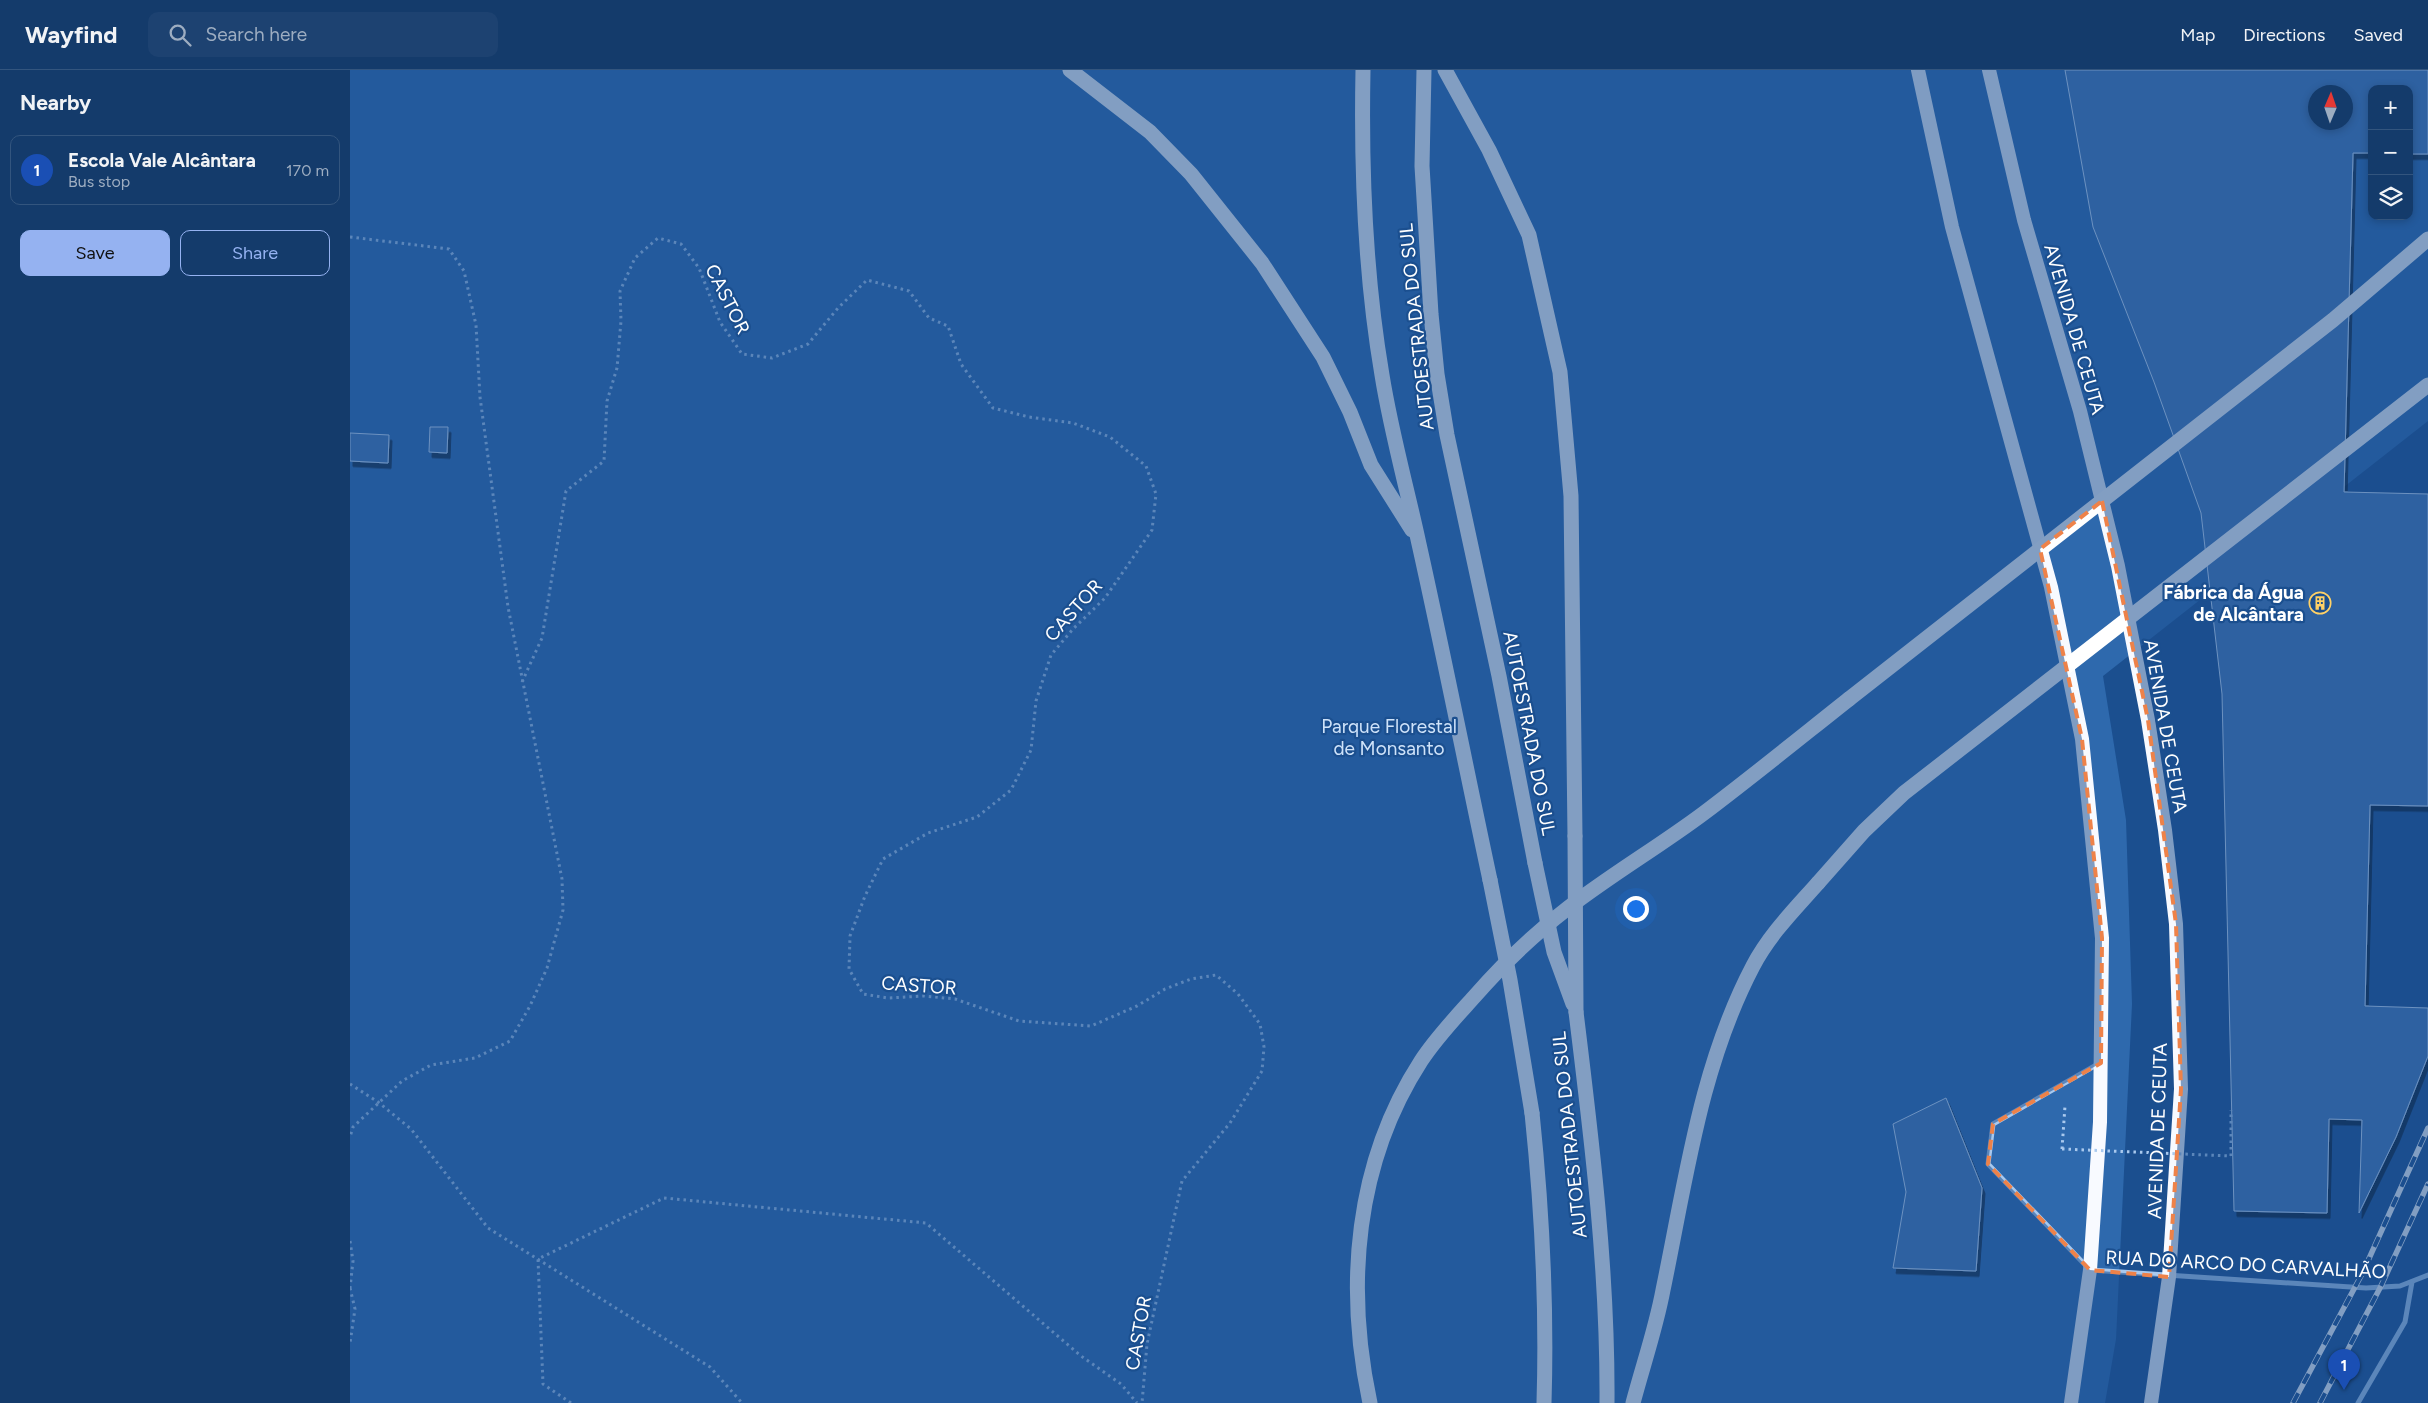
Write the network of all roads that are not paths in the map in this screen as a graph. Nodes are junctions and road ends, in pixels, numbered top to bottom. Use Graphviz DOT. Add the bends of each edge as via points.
graph roads {
  1 [pos="1070,70"];
  2 [pos="1362,70"];
  3 [pos="1424,70"];
  4 [pos="1445,70"];
  5 [pos="1918,70"];
  6 [pos="1989,70"];
  7 [pos="2428,239"];
  8 [pos="2428,385"];
  9 [pos="1419,542"];
  10 [pos="1576,1012"];
  11 [pos="2101,1063"];
  12 [pos="2090,1270"];
  13 [pos="2428,1274"];
  14 [pos="2169,1277"];
  15 [pos="2412,1282"];
  16 [pos="1370,1403"];
  17 [pos="1544,1403"];
  18 [pos="1607,1403"];
  19 [pos="1633,1403"];
  20 [pos="2071,1403"];
  21 [pos="2151,1403"];
  22 [pos="2358,1403"];
  1 -- 9 [label="highway" via="1150,132 1191,174 1262,263 1323,357 1371,465"];
  2 -- 9 [label="highway, AUTOESTRADA DO SUL" via="1364,173 1373,313 1392,431"];
  3 -- 10 [label="highway, AUTOESTRADA DO SUL, bridge" via="1422,166 1430,304 1446,435 1499,676 1554,952"];
  4 -- 10 [label="highway, bridge" via="1489,150 1529,235 1560,372 1573,574"];
  5 -- 11 [label="highway" via="1952,227 2051,588 2082,739 2102,938"];
  6 -- 14 [label="highway, AVENIDA DE CEUTA" via="2024,220 2080,411 2118,566 2148,720 2165,830 2176,924 2181,1089"];
  7 -- 16 [label="highway, bridge" via="2325,326 1704,813 1567,909 1500,967 1422,1061 1397,1105 1375,1157 1362,1211 1356,1263 1357,1323"];
  8 -- 19 [label="highway, bridge" via="1904,793 1864,831 1787,917 1753,966 1704,1093 1663,1292"];
  9 -- 17 [label="highway, AUTOESTRADA DO SUL, bridge" via="1510,980 1532,1113 1544,1263"];
  10 -- 18 [label="highway, AUTOESTRADA DO SUL" via="1596,1186"];
  11 -- 12 [label="highway"];
  11 -- 12 [label="street" via="1993,1124 1988,1164"];
  12 -- 14 [label="street, RUA DO ARCO DO CARVALHÃO"];
  12 -- 20 [label="highway"];
  13 -- 15 [label="street, RUA DO ARCO DO CARVALHÃO"];
  14 -- 15 [label="street, RUA DO ARCO DO CARVALHÃO" via="2366,1288"];
  14 -- 21 [label="highway, AVENIDA DE CEUTA"];
  15 -- 22 [label="street" via="2405,1322"];
}
